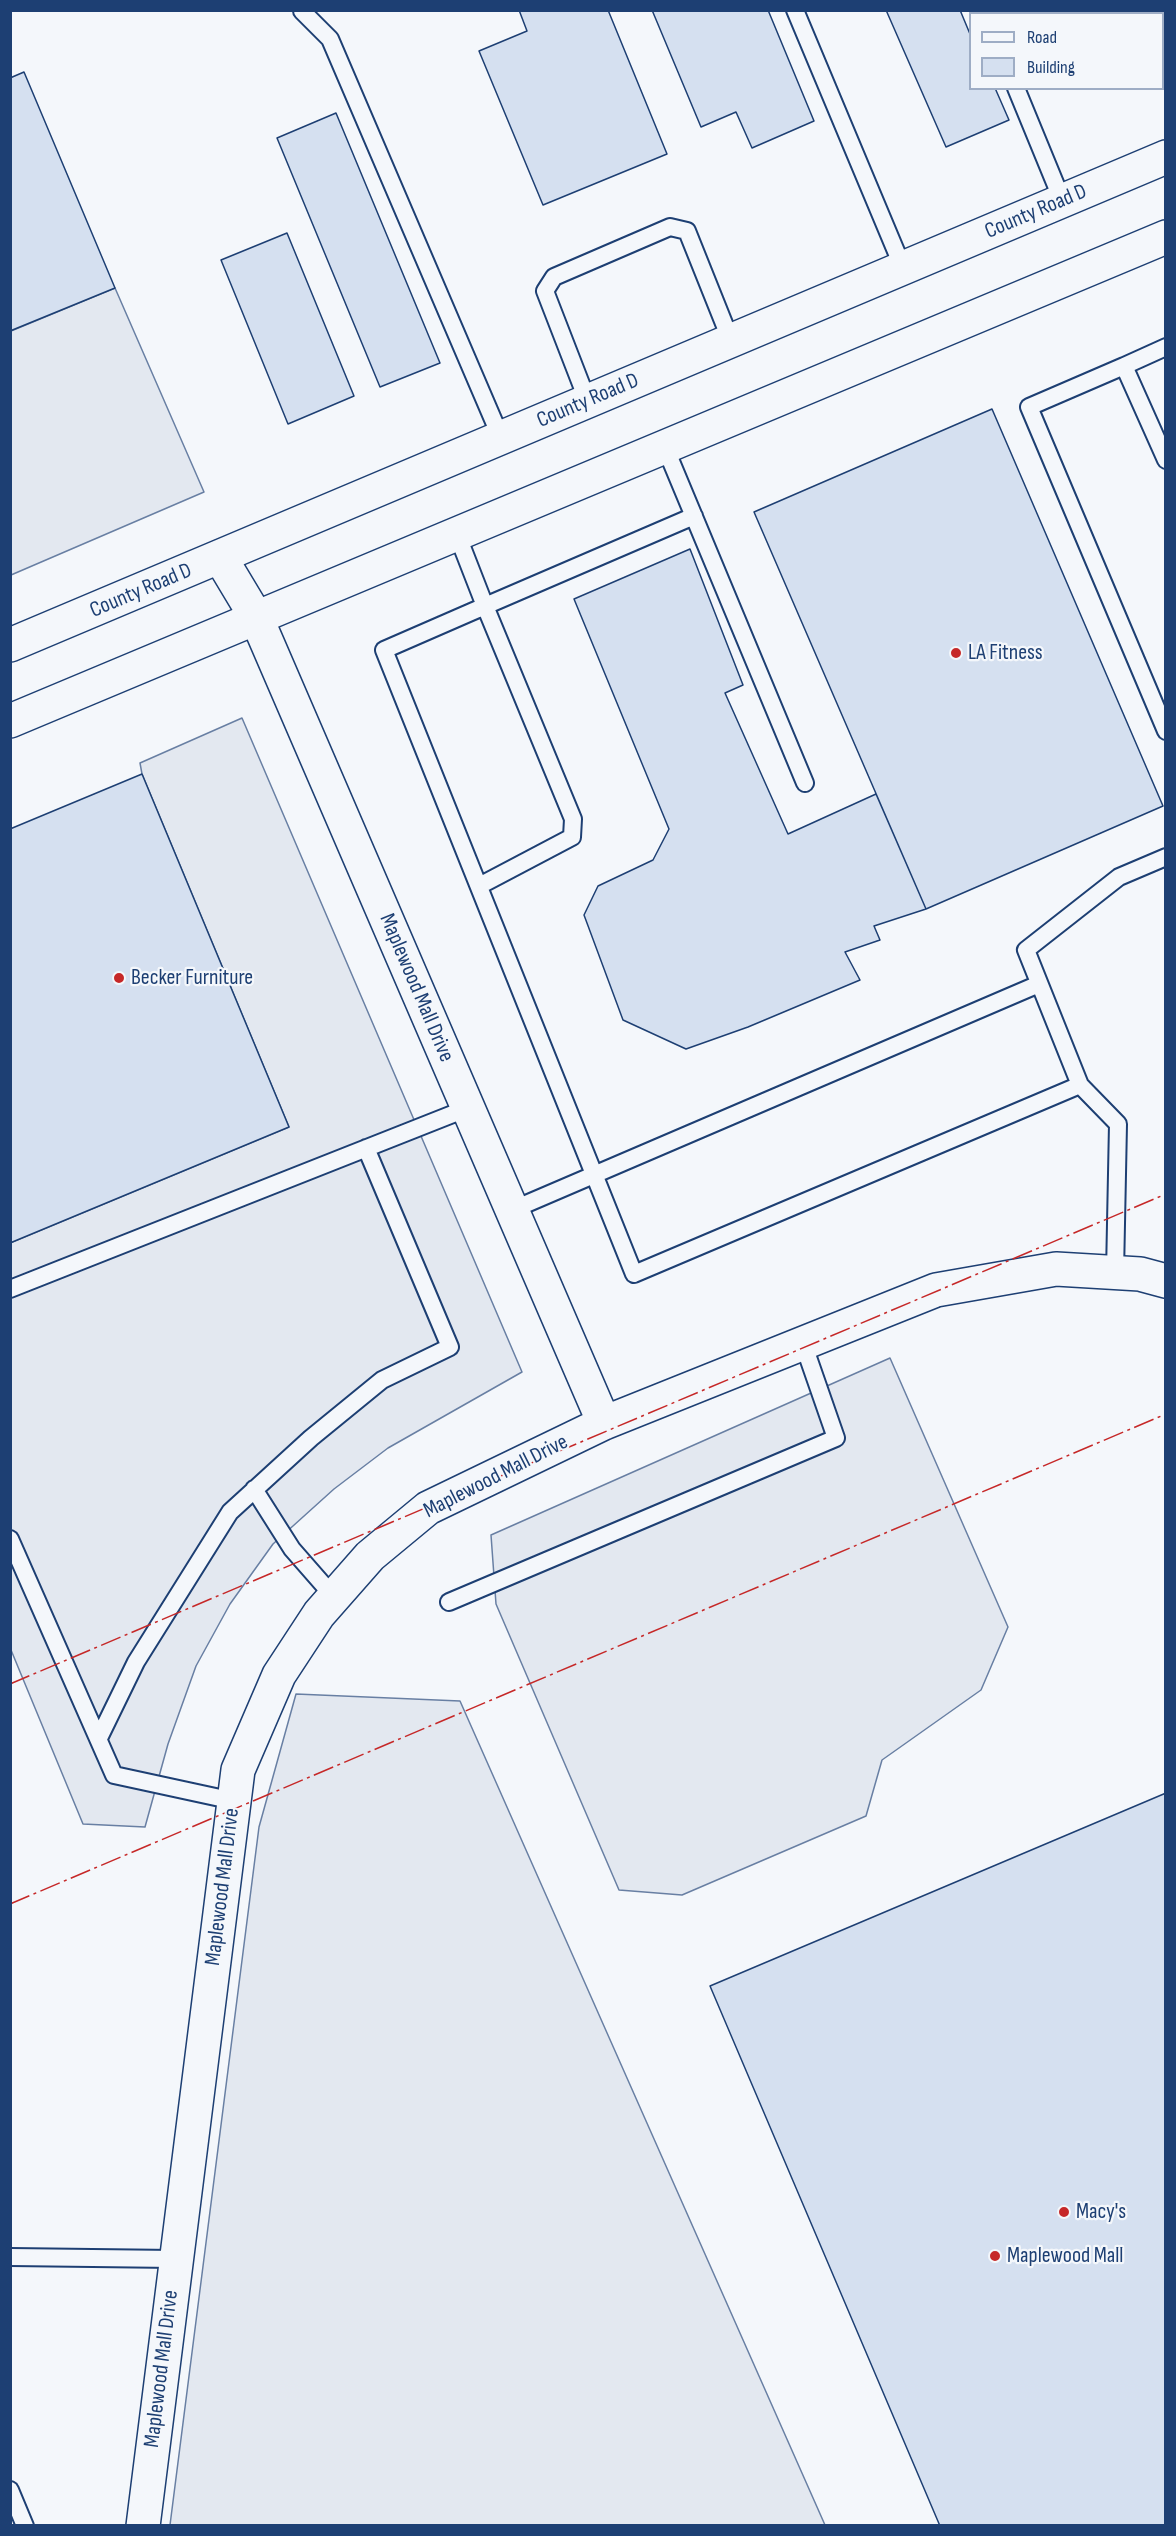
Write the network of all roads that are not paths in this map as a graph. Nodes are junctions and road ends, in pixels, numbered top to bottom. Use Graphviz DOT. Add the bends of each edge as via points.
graph roads {
  1 [pos="795,10"];
  2 [pos="302,11"];
  3 [pos="1017,90"];
  4 [pos="1166,157"];
  5 [pos="1062,201"];
  6 [pos="1166,237"];
  7 [pos="903,268"];
  8 [pos="731,341"];
  9 [pos="1166,347"];
  10 [pos="1124,366"];
  11 [pos="588,402"];
  12 [pos="501,438"];
  13 [pos="665,447"];
  14 [pos="1166,460"];
  15 [pos="694,516"];
  16 [pos="457,534"];
  17 [pos="220,557"];
  18 [pos="485,606"];
  19 [pos="256,617"];
  20 [pos="10,645"];
  21 [pos="10,721"];
  22 [pos="1166,731"];
  23 [pos="805,783"];
  24 [pos="1166,856"];
  25 [pos="478,886"];
  26 [pos="1039,984"];
  27 [pos="1080,1085"];
  28 [pos="468,1108"];
  29 [pos="366,1148"];
  30 [pos="594,1174"];
  31 [pos="512,1210"];
  32 [pos="1114,1273"];
  33 [pos="1166,1281"];
  34 [pos="10,1289"];
  35 [pos="803,1343"];
  36 [pos="604,1423"];
  37 [pos="254,1489"];
  38 [pos="10,1539"];
  39 [pos="334,1597"];
  40 [pos="449,1602"];
  41 [pos="99,1738"];
  42 [pos="234,1801"];
  43 [pos="10,2257"];
  44 [pos="175,2259"];
  45 [pos="10,2490"];
  46 [pos="25,2526"];
  47 [pos="143,2526"];
  1 -- 7 [label="lane"];
  2 -- 12 [label="lane" via="330,39"];
  3 -- 5 [label="lane"];
  4 -- 5 [label="street, County Road D"];
  5 -- 7 [label="street, County Road D"];
  6 -- 13 [label="street"];
  7 -- 8 [label="street, County Road D"];
  8 -- 11 [label="street, County Road D"];
  8 -- 11 [label="lane" via="687,231 670,227 554,277 545,291"];
  9 -- 10 [label="lane"];
  10 -- 14 [label="lane"];
  10 -- 22 [label="lane" via="1029,407"];
  11 -- 12 [label="street, County Road D"];
  12 -- 17 [label="street, County Road D"];
  13 -- 15 [label="lane"];
  13 -- 16 [label="street"];
  15 -- 18 [label="lane"];
  15 -- 23 [label="lane"];
  16 -- 18 [label="lane"];
  16 -- 19 [label="street"];
  17 -- 19 [label="street, Maplewood Mall Drive"];
  17 -- 20 [label="street, County Road D"];
  18 -- 25 [label="lane" via="573,819 572,837"];
  18 -- 25 [label="lane" via="384,650"];
  19 -- 21 [label="street"];
  19 -- 28 [label="street, Maplewood Mall Drive"];
  24 -- 26 [label="lane" via="1119,877 1026,950"];
  25 -- 30 [label="lane"];
  26 -- 27 [label="lane"];
  26 -- 30 [label="lane"];
  27 -- 30 [label="lane" via="634,1274"];
  27 -- 32 [label="lane" via="1118,1124"];
  28 -- 29 [label="lane"];
  28 -- 31 [label="street, Maplewood Mall Drive"];
  29 -- 34 [label="lane"];
  29 -- 37 [label="lane" via="450,1347 382,1380"];
  30 -- 31 [label="lane"];
  31 -- 36 [label="street, Maplewood Mall Drive"];
  32 -- 33 [label="street, Maplewood Mall Drive"];
  32 -- 35 [label="street, Maplewood Mall Drive" via="1056,1269 936,1290"];
  35 -- 36 [label="street, Maplewood Mall Drive"];
  35 -- 40 [label="lane" via="836,1438"];
  36 -- 39 [label="street, Maplewood Mall Drive" via="428,1508 370,1556"];
  37 -- 39 [label="lane" via="292,1549"];
  37 -- 41 [label="lane" via="230,1512 136,1662"];
  38 -- 41 [label="lane"];
  39 -- 42 [label="street, Maplewood Mall Drive" via="279,1675 238,1770"];
  41 -- 42 [label="lane" via="114,1775"];
  42 -- 44 [label="street, Maplewood Mall Drive"];
  43 -- 44 [label="lane"];
  44 -- 47 [label="street, Maplewood Mall Drive"];
  45 -- 46 [label="lane"];
}
